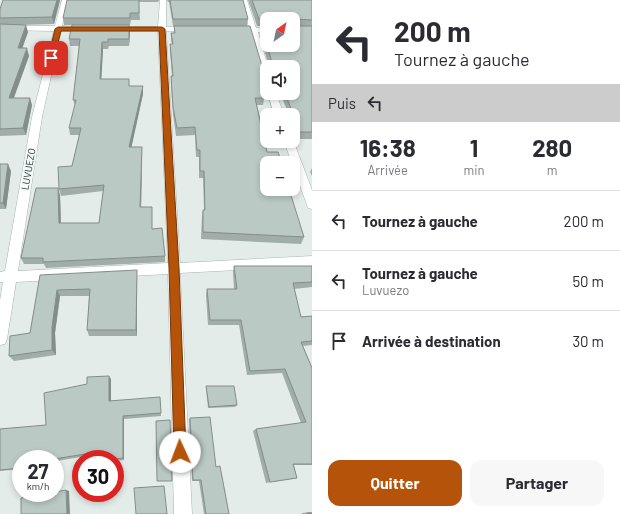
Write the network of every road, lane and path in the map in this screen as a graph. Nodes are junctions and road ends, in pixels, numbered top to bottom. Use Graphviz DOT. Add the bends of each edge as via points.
graph roads {
  1 [pos="65,0"];
  2 [pos="163,0"];
  3 [pos="244,0"];
  4 [pos="0,28"];
  5 [pos="58,29"];
  6 [pos="162,29"];
  7 [pos="200,29"];
  8 [pos="230,30"];
  9 [pos="253,30"];
  10 [pos="260,30"];
  11 [pos="262,60"];
  12 [pos="292,148"];
  13 [pos="312,205"];
  14 [pos="312,261"];
  15 [pos="174,268"];
  16 [pos="5,276"];
  17 [pos="0,339"];
  18 [pos="182,514"];
  1 -- 5 [label="street, LUVUEZO"];
  2 -- 6 [label="street"];
  3 -- 9 [label="street"];
  4 -- 5 [label="street"];
  5 -- 6 [label="street"];
  5 -- 16 [label="street, LUVUEZO" via="37,116"];
  6 -- 7 [label="street"];
  6 -- 15 [label="street"];
  8 -- 9 [label="street"];
  9 -- 10 [label="street"];
  9 -- 11 [label="street"];
  12 -- 13 [label="street"];
  14 -- 15 [label="street"];
  15 -- 16 [label="street"];
  15 -- 18 [label="street"];
  16 -- 17 [label="street, LUVUEZO"];
}
